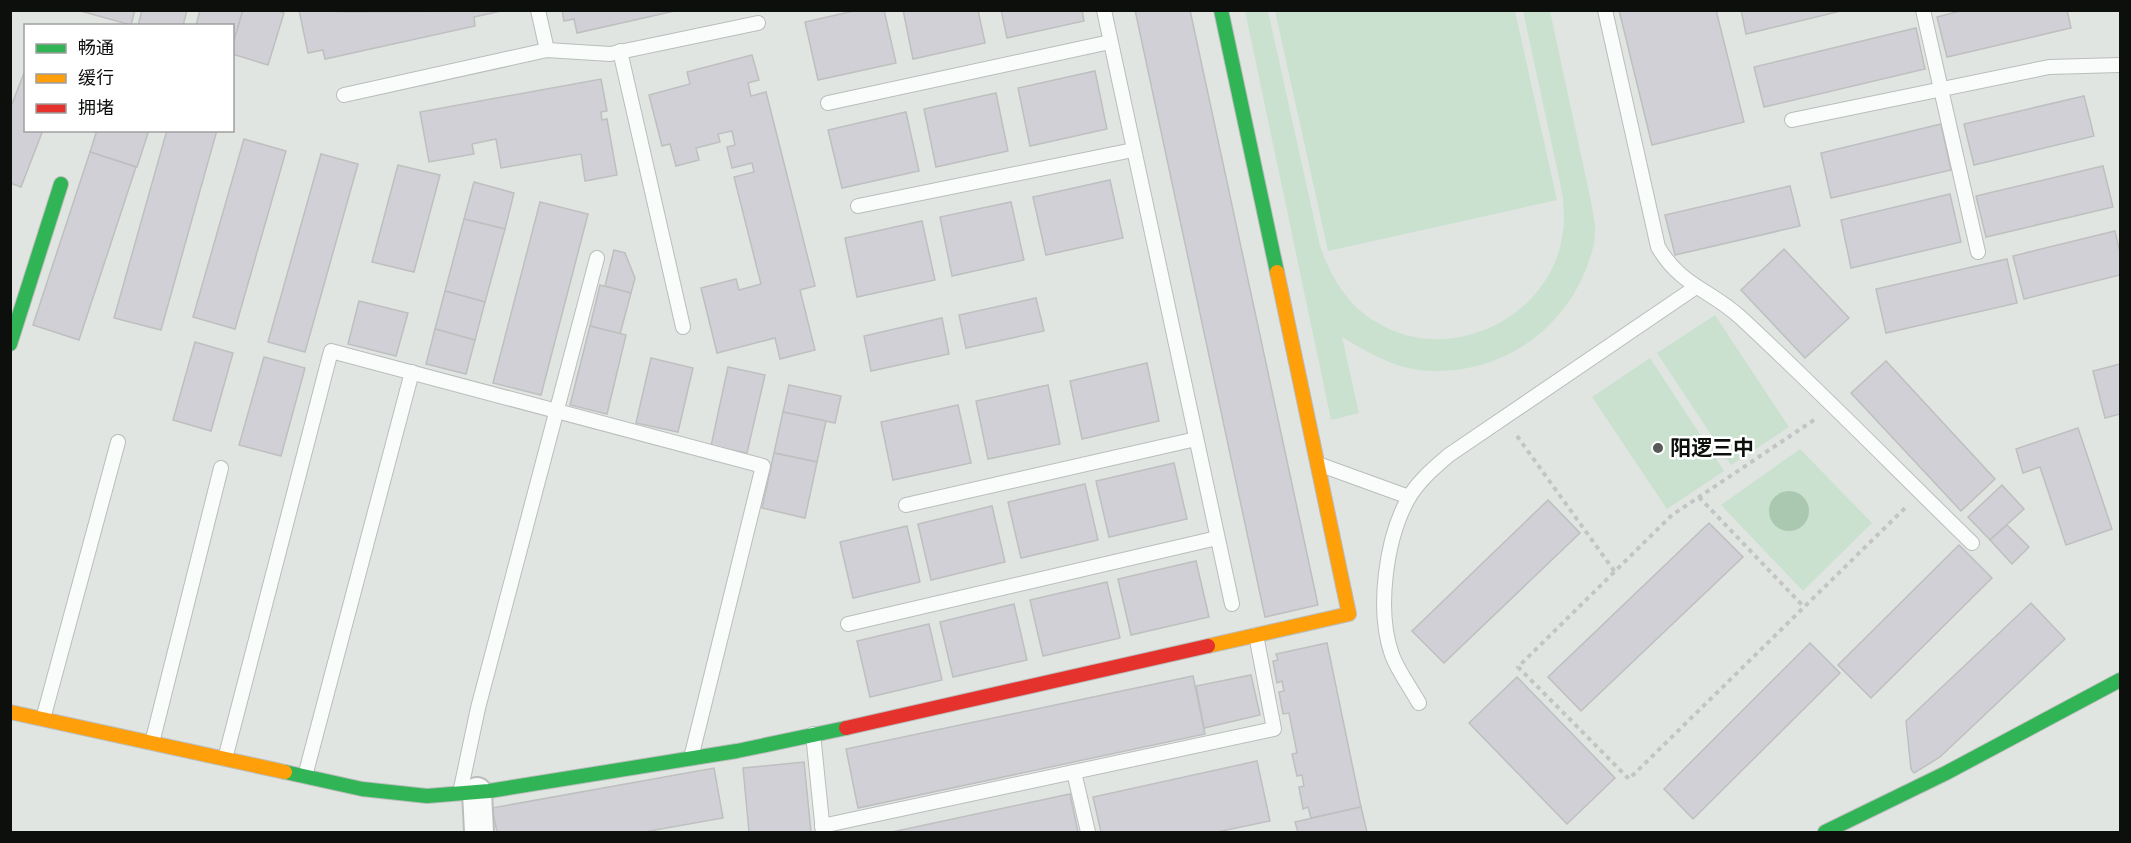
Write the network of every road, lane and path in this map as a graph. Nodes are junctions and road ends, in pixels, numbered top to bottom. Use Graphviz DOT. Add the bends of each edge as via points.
graph roads {
  1 [pos="538,10"];
  2 [pos="1104,10"];
  3 [pos="1221,10"];
  4 [pos="1605,10"];
  5 [pos="1923,10"];
  6 [pos="758,23"];
  7 [pos="1110,42"];
  8 [pos="547,50"];
  9 [pos="620,51"];
  10 [pos="2121,65"];
  11 [pos="1941,89"];
  12 [pos="344,95"];
  13 [pos="828,103"];
  14 [pos="1792,120"];
  15 [pos="1133,150"];
  16 [pos="61,184"];
  17 [pos="858,206"];
  18 [pos="1978,252"];
  19 [pos="597,258"];
  20 [pos="1696,287"];
  21 [pos="683,327"];
  22 [pos="10,344"];
  23 [pos="412,372"];
  24 [pos="1833,408"];
  25 [pos="557,411"];
  26 [pos="1504,418"];
  27 [pos="1196,439"];
  28 [pos="118,442"];
  29 [pos="1317,464"];
  30 [pos="221,468"];
  31 [pos="1920,492"];
  32 [pos="1409,497"];
  33 [pos="1700,497"];
  34 [pos="906,505"];
  35 [pos="1217,538"];
  36 [pos="1972,543"];
  37 [pos="1615,572"];
  38 [pos="1232,604"];
  39 [pos="1804,607"];
  40 [pos="848,624"];
  41 [pos="1256,635"];
  42 [pos="2121,680"];
  43 [pos="1419,703"];
  44 [pos="10,712"];
  45 [pos="43,719"];
  46 [pos="813,734"];
  47 [pos="152,743"];
  48 [pos="691,758"];
  49 [pos="225,759"];
  50 [pos="1074,772"];
  51 [pos="305,777"];
  52 [pos="469,792"];
  53 [pos="822,829"];
  54 [pos="479,832"];
  55 [pos="1088,832"];
  56 [pos="1825,832"];
  1 -- 8 [label="lane"];
  2 -- 7 [label="lane"];
  3 -- 29 [label="street"];
  4 -- 20 [label="lane" via="1658,247 1668,264"];
  5 -- 11 [label="lane"];
  6 -- 9 [label="lane"];
  7 -- 13 [label="lane"];
  7 -- 15 [label="lane"];
  8 -- 9 [label="lane" via="610,54"];
  8 -- 12 [label="lane"];
  9 -- 21 [label="lane"];
  10 -- 11 [label="lane" via="2049,67"];
  11 -- 14 [label="lane"];
  11 -- 18 [label="lane"];
  15 -- 17 [label="lane"];
  15 -- 27 [label="lane"];
  16 -- 22 [label="street"];
  19 -- 25 [label="lane"];
  20 -- 24 [label="lane" via="1738,315"];
  20 -- 26 [label="lane"];
  23 -- 25 [label="lane"];
  23 -- 49 [label="lane" via="331,351"];
  23 -- 51 [label="lane"];
  24 -- 31 [label="lane"];
  24 -- 33 [label="path"];
  25 -- 48 [label="lane" via="763,466"];
  25 -- 52 [label="lane" via="478,708"];
  26 -- 32 [label="lane" via="1434,468"];
  26 -- 37 [label="path"];
  27 -- 34 [label="lane"];
  27 -- 35 [label="lane"];
  28 -- 45 [label="lane"];
  29 -- 32 [label="lane"];
  29 -- 41 [label="street" via="1349,614"];
  30 -- 47 [label="lane"];
  31 -- 36 [label="lane"];
  31 -- 39 [label="path"];
  32 -- 43 [label="lane" via="1391,544 1385,617 1392,656"];
  33 -- 37 [label="path" via="1672,515"];
  33 -- 39 [label="path"];
  35 -- 38 [label="lane"];
  35 -- 40 [label="lane"];
  37 -- 39 [label="path" via="1518,667 1629,779"];
  41 -- 46 [label="street"];
  41 -- 50 [label="lane" via="1274,729"];
  42 -- 56 [label="street" via="1946,774"];
  44 -- 45 [label="street"];
  45 -- 47 [label="street"];
  46 -- 48 [label="street"];
  46 -- 53 [label="lane"];
  47 -- 49 [label="street"];
  48 -- 52 [label="street"];
  49 -- 51 [label="street"];
  50 -- 53 [label="lane"];
  50 -- 55 [label="lane"];
  51 -- 52 [label="street" via="362,789 427,796"];
  52 -- 54 [label="street"];
}
